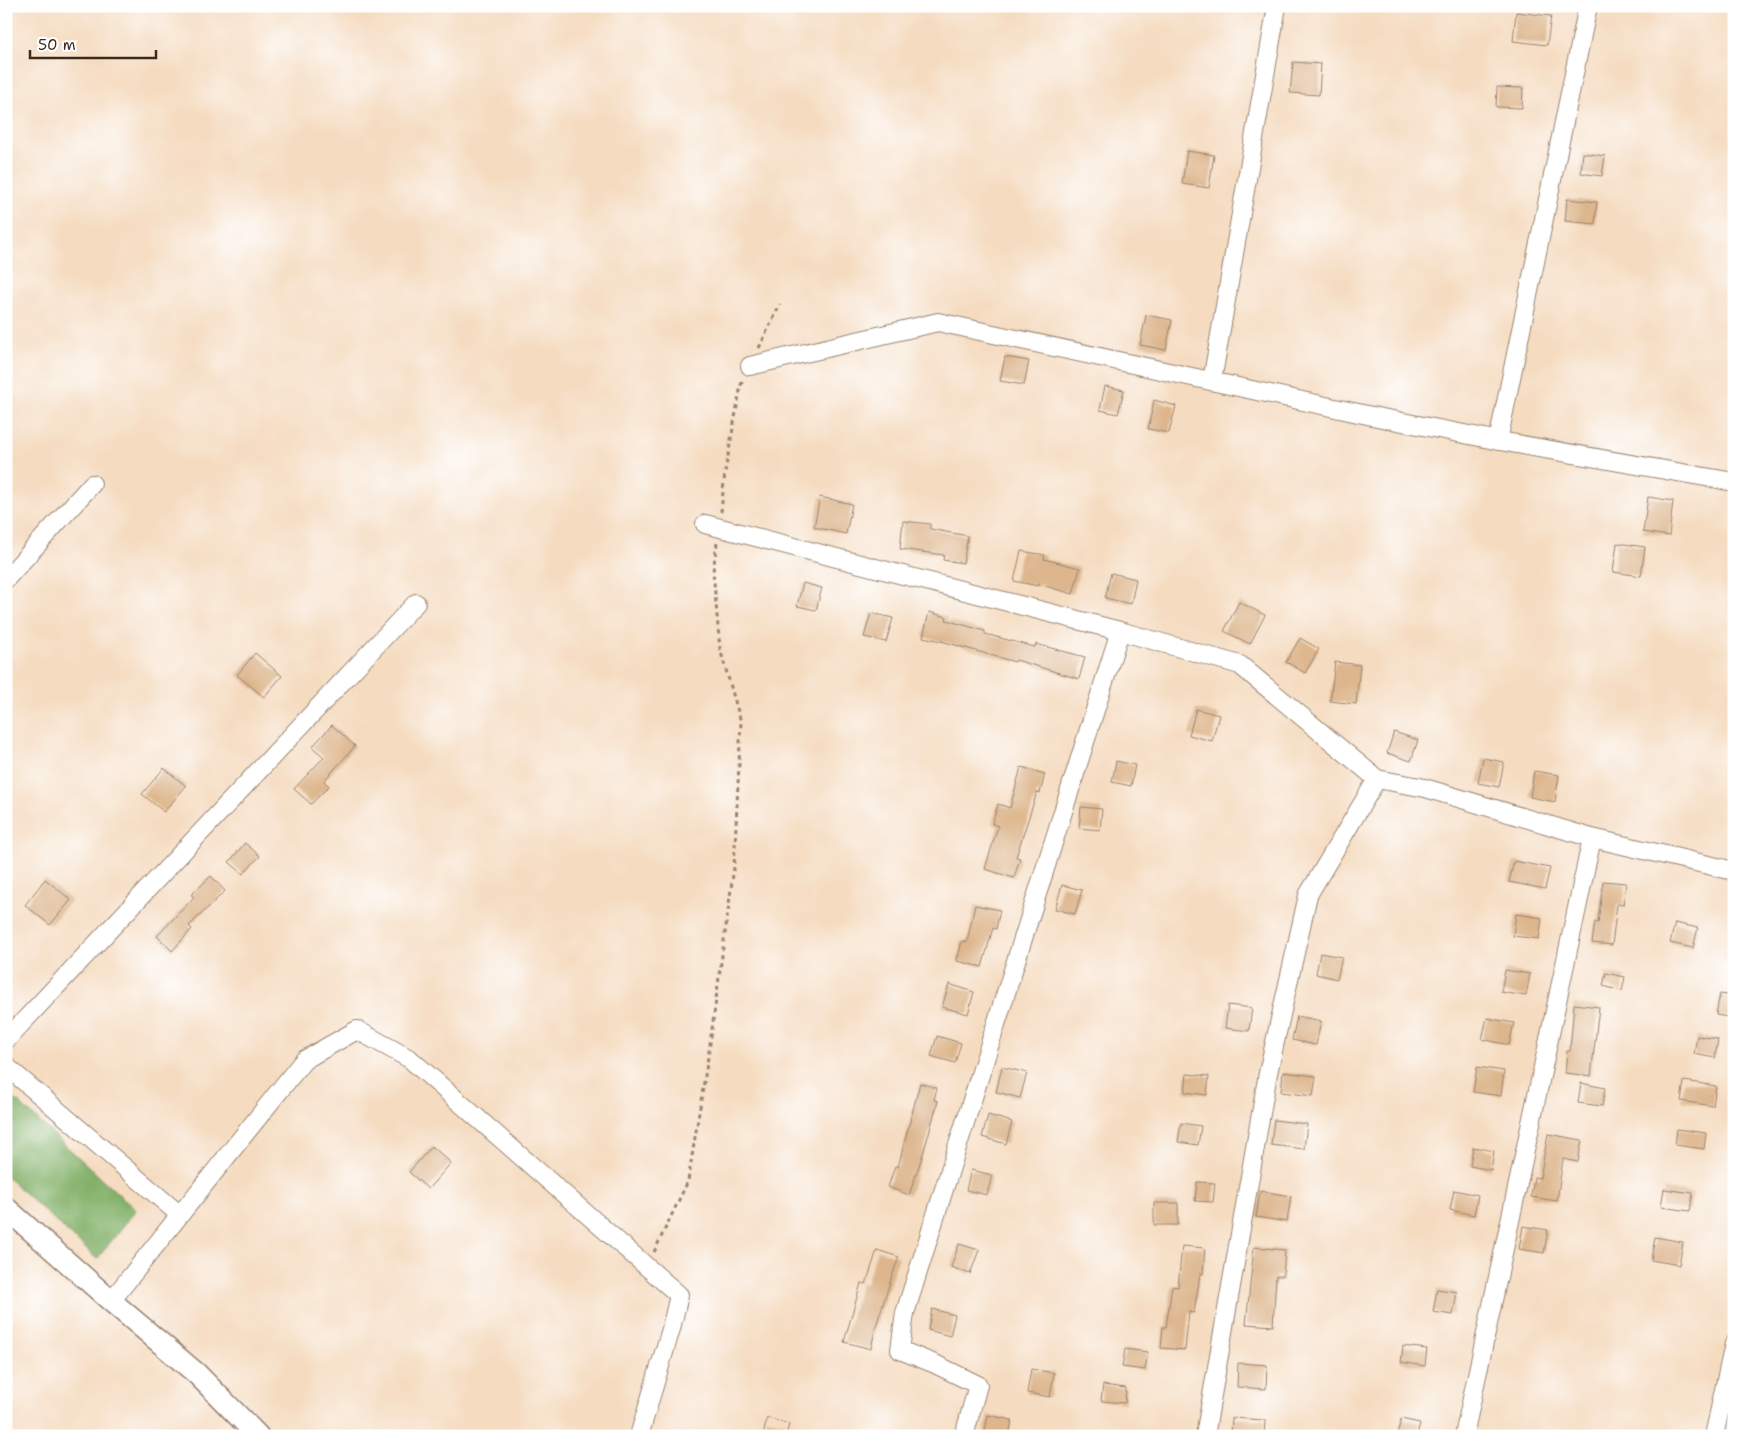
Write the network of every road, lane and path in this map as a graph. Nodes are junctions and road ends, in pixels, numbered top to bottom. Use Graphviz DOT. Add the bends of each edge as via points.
graph roads {
  1 [pos="1276,6"];
  2 [pos="1588,6"];
  3 [pos="780,304"];
  4 [pos="750,366"];
  5 [pos="1212,381"];
  6 [pos="1498,441"];
  7 [pos="1734,482"];
  8 [pos="92,484"];
  9 [pos="712,526"];
  10 [pos="6,579"];
  11 [pos="416,603"];
  12 [pos="1120,631"];
  13 [pos="1377,779"];
  14 [pos="1592,838"];
  15 [pos="1734,871"];
  16 [pos="6,1040"];
  17 [pos="6,1066"];
  18 [pos="6,1208"];
  19 [pos="180,1215"];
  20 [pos="648,1266"];
  21 [pos="111,1301"];
  22 [pos="1734,1344"];
  23 [pos="258,1436"];
  24 [pos="639,1436"];
  25 [pos="964,1436"];
  26 [pos="1205,1436"];
  27 [pos="1464,1436"];
  28 [pos="1714,1436"];
  1 -- 5 [label="street"];
  2 -- 6 [label="street"];
  3 -- 4 [label="path"];
  4 -- 5 [label="street" via="938,322"];
  4 -- 9 [label="path" via="741,385"];
  5 -- 6 [label="street"];
  6 -- 7 [label="street"];
  8 -- 10 [label="street"];
  9 -- 12 [label="street"];
  9 -- 20 [label="path" via="720,649 741,722 734,867 688,1181"];
  11 -- 16 [label="street"];
  12 -- 13 [label="street" via="1240,665"];
  12 -- 25 [label="street" via="905,1314 900,1350 978,1385"];
  13 -- 14 [label="street" via="1425,788"];
  13 -- 26 [label="street" via="1308,895 1268,1073"];
  14 -- 15 [label="street"];
  14 -- 27 [label="street"];
  17 -- 19 [label="street"];
  18 -- 21 [label="main road"];
  19 -- 20 [label="street" via="304,1060 357,1030 410,1059"];
  19 -- 21 [label="street"];
  20 -- 24 [label="street" via="679,1295"];
  21 -- 23 [label="main road" via="197,1374"];
  22 -- 28 [label="street"];
}
